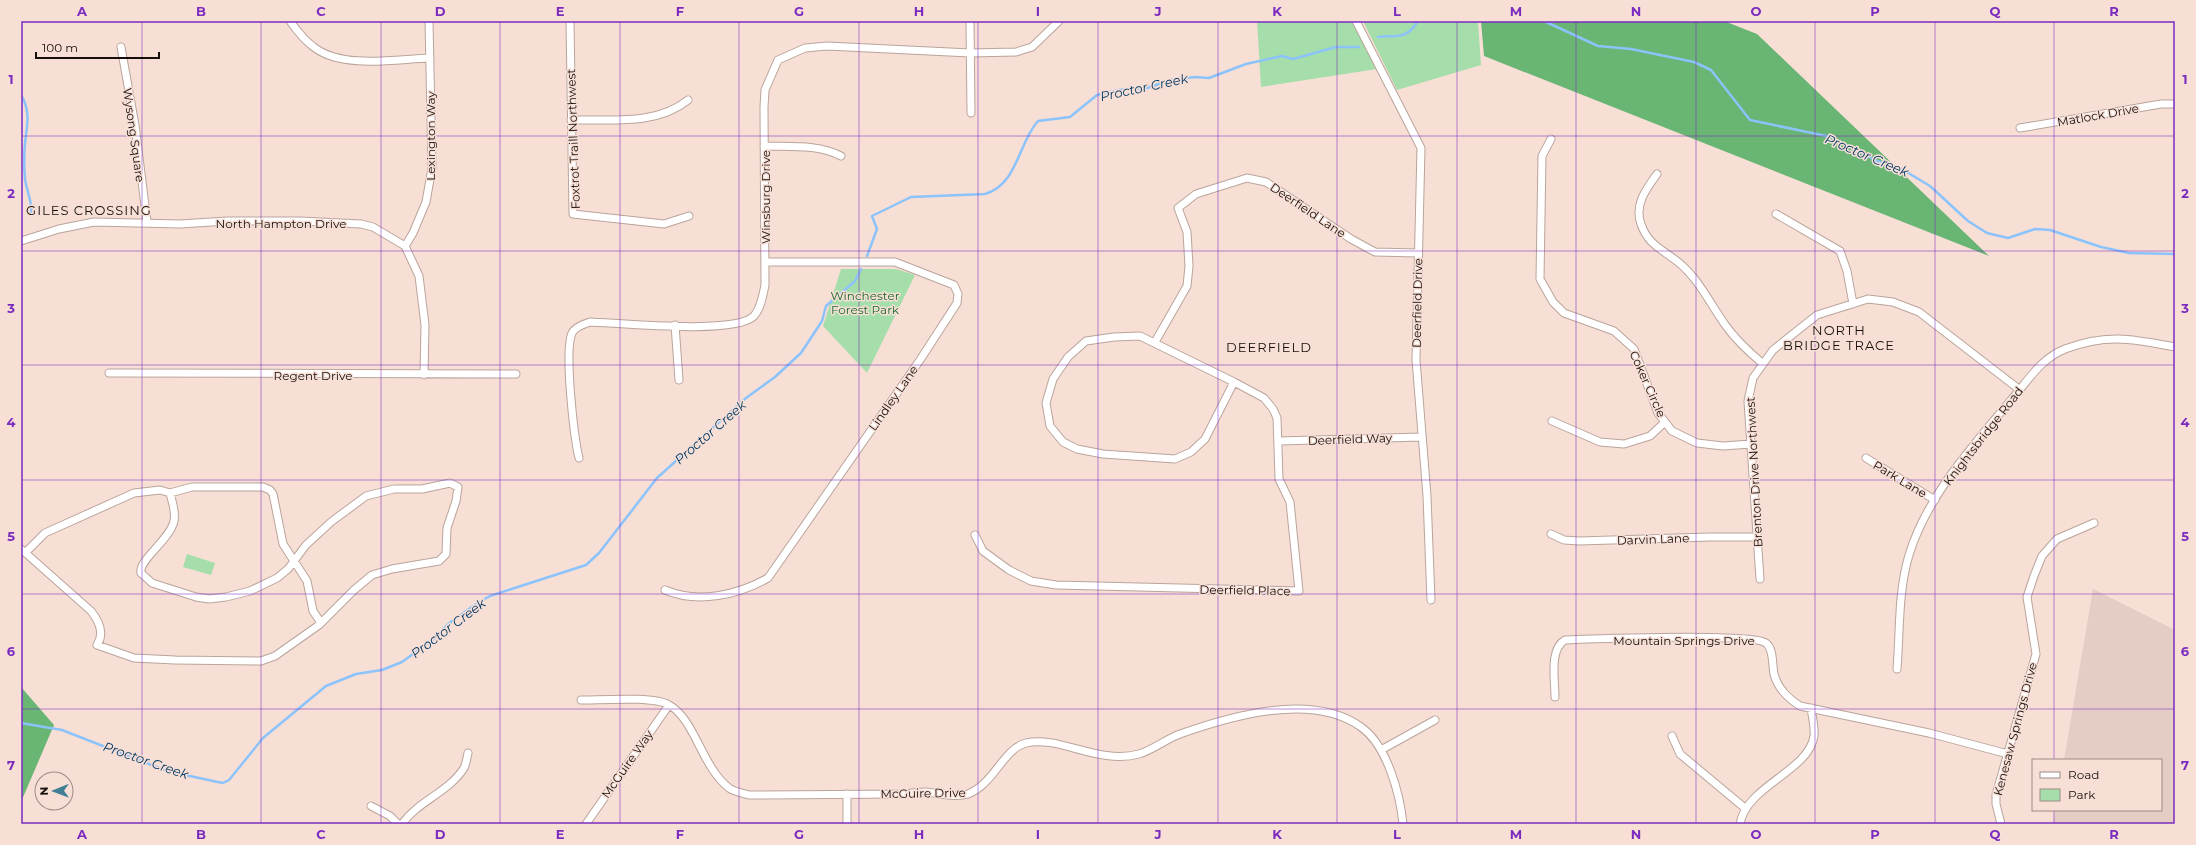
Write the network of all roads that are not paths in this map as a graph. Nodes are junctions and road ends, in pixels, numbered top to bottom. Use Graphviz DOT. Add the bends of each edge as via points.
graph roads {
  1 [pos="290,21"];
  2 [pos="429,21"];
  3 [pos="570,21"];
  4 [pos="970,21"];
  5 [pos="1059,21"];
  6 [pos="1356,21"];
  7 [pos="121,47"];
  8 [pos="970,53"];
  9 [pos="430,58"];
  10 [pos="688,100"];
  11 [pos="2175,104"];
  12 [pos="971,113"];
  13 [pos="571,120"];
  14 [pos="2020,128"];
  15 [pos="1551,139"];
  16 [pos="764,146"];
  17 [pos="841,156"];
  18 [pos="1657,174"];
  19 [pos="1776,214"];
  20 [pos="689,216"];
  21 [pos="147,222"];
  22 [pos="21,240"];
  23 [pos="404,246"];
  24 [pos="1418,253"];
  25 [pos="765,262"];
  26 [pos="1853,304"];
  27 [pos="675,325"];
  28 [pos="1155,342"];
  29 [pos="2175,347"];
  30 [pos="1762,363"];
  31 [pos="109,374"];
  32 [pos="516,374"];
  33 [pos="424,375"];
  34 [pos="679,380"];
  35 [pos="1234,382"];
  36 [pos="2020,390"];
  37 [pos="1552,421"];
  38 [pos="1665,422"];
  39 [pos="1421,437"];
  40 [pos="1279,441"];
  41 [pos="1751,444"];
  42 [pos="579,458"];
  43 [pos="1866,458"];
  44 [pos="170,493"];
  45 [pos="1934,500"];
  46 [pos="2094,523"];
  47 [pos="1551,534"];
  48 [pos="975,535"];
  49 [pos="1757,537"];
  50 [pos="24,551"];
  51 [pos="294,560"];
  52 [pos="1760,579"];
  53 [pos="665,590"];
  54 [pos="1431,600"];
  55 [pos="321,623"];
  56 [pos="1897,669"];
  57 [pos="1555,697"];
  58 [pos="582,700"];
  59 [pos="669,705"];
  60 [pos="1811,708"];
  61 [pos="1435,720"];
  62 [pos="1672,736"];
  63 [pos="1381,750"];
  64 [pos="468,753"];
  65 [pos="2008,754"];
  66 [pos="847,794"];
  67 [pos="371,806"];
  68 [pos="1746,809"];
  69 [pos="398,824"];
  70 [pos="402,824"];
  71 [pos="586,824"];
  72 [pos="847,824"];
  73 [pos="1403,824"];
  74 [pos="1740,824"];
  75 [pos="2001,824"];
  1 -- 9 [label="street" via="315,48 337,57 362,61"];
  2 -- 9 [label="street, Lexington Way"];
  3 -- 13 [label="street, Foxtrot Traill Northwest"];
  4 -- 8 [label="street"];
  5 -- 8 [label="street, Winsburg Drive" via="1038,42 1026,49 1016,52"];
  6 -- 24 [label="street, Deerfield Drive" via="1421,148"];
  7 -- 21 [label="street, Wysong Square" via="135,125"];
  8 -- 12 [label="street"];
  8 -- 16 [label="street, Winsburg Drive" via="827,46 805,48 778,60 765,90"];
  9 -- 23 [label="street, Lexington Way" via="430,187 413,233"];
  10 -- 13 [label="street" via="664,114 648,118"];
  11 -- 14 [label="street, Matlock Drive" via="2161,104"];
  13 -- 20 [label="street, Foxtrot Traill Northwest" via="573,214 664,224"];
  15 -- 38 [label="street, Coker Circle" via="1542,156 1540,279 1553,302 1564,313 1614,331 1634,349 1658,413"];
  16 -- 17 [label="street" via="818,148 830,150"];
  16 -- 25 [label="street, Winsburg Drive"];
  18 -- 30 [label="street" via="1644,190 1638,210 1641,224 1651,243 1679,263 1700,284 1726,326 1743,347"];
  19 -- 26 [label="street" via="1840,251 1847,270"];
  21 -- 22 [label="street, North Hampton Drive" via="94,222 59,228"];
  21 -- 23 [label="street, North Hampton Drive" via="180,224 300,221 361,224 385,232"];
  23 -- 33 [label="street, North Hampton Drive" via="419,276 425,325"];
  24 -- 28 [label="street, Deerfield Lane" via="1375,252 1351,239 1266,182 1247,178 1196,194 1178,208 1187,232 1187,286"];
  24 -- 39 [label="street, Deerfield Drive" via="1416,360"];
  25 -- 27 [label="street, Winsburg Drive" via="762,301 753,316 738,324"];
  25 -- 53 [label="street, Lindley Lane" via="895,262 954,285 958,294 957,303 768,578 732,593 701,597 680,596"];
  26 -- 30 [label="street, Brenton Drive Northwest" via="1817,315 1773,350"];
  26 -- 36 [label="street, Brenton Drive Northwest" via="1868,299 1893,302 1919,312"];
  27 -- 34 [label="street"];
  27 -- 42 [label="street, Winsburg Drive" via="590,322 573,332 570,343 570,366 575,443"];
  28 -- 35 [label="street, Deerfield Place"];
  28 -- 35 [label="street, Deerfield Place" via="1140,336 1086,340 1068,357 1053,379 1046,403 1050,426 1063,442 1077,449 1103,454 1175,459 1191,452 1205,438"];
  29 -- 36 [label="street, Knightsbridge Road" via="2122,338 2089,342 2049,358 2032,373"];
  30 -- 41 [label="street, Brenton Drive Northwest" via="1753,378 1748,401"];
  31 -- 33 [label="street, Regent Drive"];
  32 -- 33 [label="street, Regent Drive"];
  35 -- 40 [label="street, Deerfield Place" via="1264,398 1273,409 1277,418"];
  36 -- 45 [label="street, Knightsbridge Road" via="1975,443"];
  37 -- 38 [label="street" via="1600,442 1624,444 1650,436"];
  38 -- 41 [label="street, Coker Circle" via="1672,431 1696,443 1723,446"];
  39 -- 40 [label="street, Deerfield Way"];
  39 -- 54 [label="street, Deerfield Drive" via="1427,496"];
  40 -- 48 [label="street, Deerfield Place" via="1279,479 1290,502 1299,591 1056,585 1031,581 1009,570 982,551"];
  41 -- 49 [label="street, Brenton Drive Northwest"];
  43 -- 45 [label="street, Park Lane"];
  44 -- 50 [label="street" via="160,490 134,493 45,533"];
  44 -- 51 [label="street" via="192,487 263,487 270,490 283,544"];
  44 -- 51 [label="street" via="175,511 173,526 140,570 152,583 196,597 226,597 277,578"];
  45 -- 56 [label="street, Knightsbridge Road" via="1917,530 1908,557 1902,591"];
  46 -- 65 [label="street, Kenesaw Springs Drive" via="2057,539 2042,556 2034,576 2027,597 2036,654"];
  47 -- 49 [label="street, Darvin Lane" via="1564,540 1579,541"];
  49 -- 52 [label="street, Brenton Drive Northwest"];
  50 -- 55 [label="street" via="98,620 101,631 97,645 134,658 261,661 275,656"];
  51 -- 55 [label="street" via="307,581 313,611"];
  51 -- 55 [label="street" via="331,522 366,496 394,489 422,489 450,482 458,487 447,528 446,554 439,561 372,575"];
  57 -- 60 [label="street, Mountain Springs Drive" via="1556,650 1559,643 1565,640 1726,638 1759,640 1766,643 1770,648 1774,675 1786,696 1800,706"];
  58 -- 59 [label="street" via="654,701"];
  59 -- 66 [label="street, McGuire Drive" via="688,725 713,772 730,789 749,795"];
  59 -- 71 [label="street, McGuire Way"];
  60 -- 65 [label="street, Mountain Springs Drive" via="1929,733"];
  60 -- 68 [label="street" via="1814,736 1808,750"];
  61 -- 63 [label="street"];
  62 -- 68 [label="street" via="1680,754"];
  63 -- 66 [label="street, McGuire Drive" via="1362,727 1338,714 1303,708 1244,715 1179,735 1140,754 1119,758 1051,744 1025,743 1006,756 991,778 981,787 966,794"];
  63 -- 73 [label="street, McGuire Drive" via="1400,802"];
  64 -- 70 [label="street" via="464,768 452,781 409,814"];
  65 -- 75 [label="street, Kenesaw Springs Drive" via="1996,795"];
  66 -- 72 [label="street"];
  67 -- 69 [label="street" via="390,816"];
  68 -- 74 [label="street"];
}
